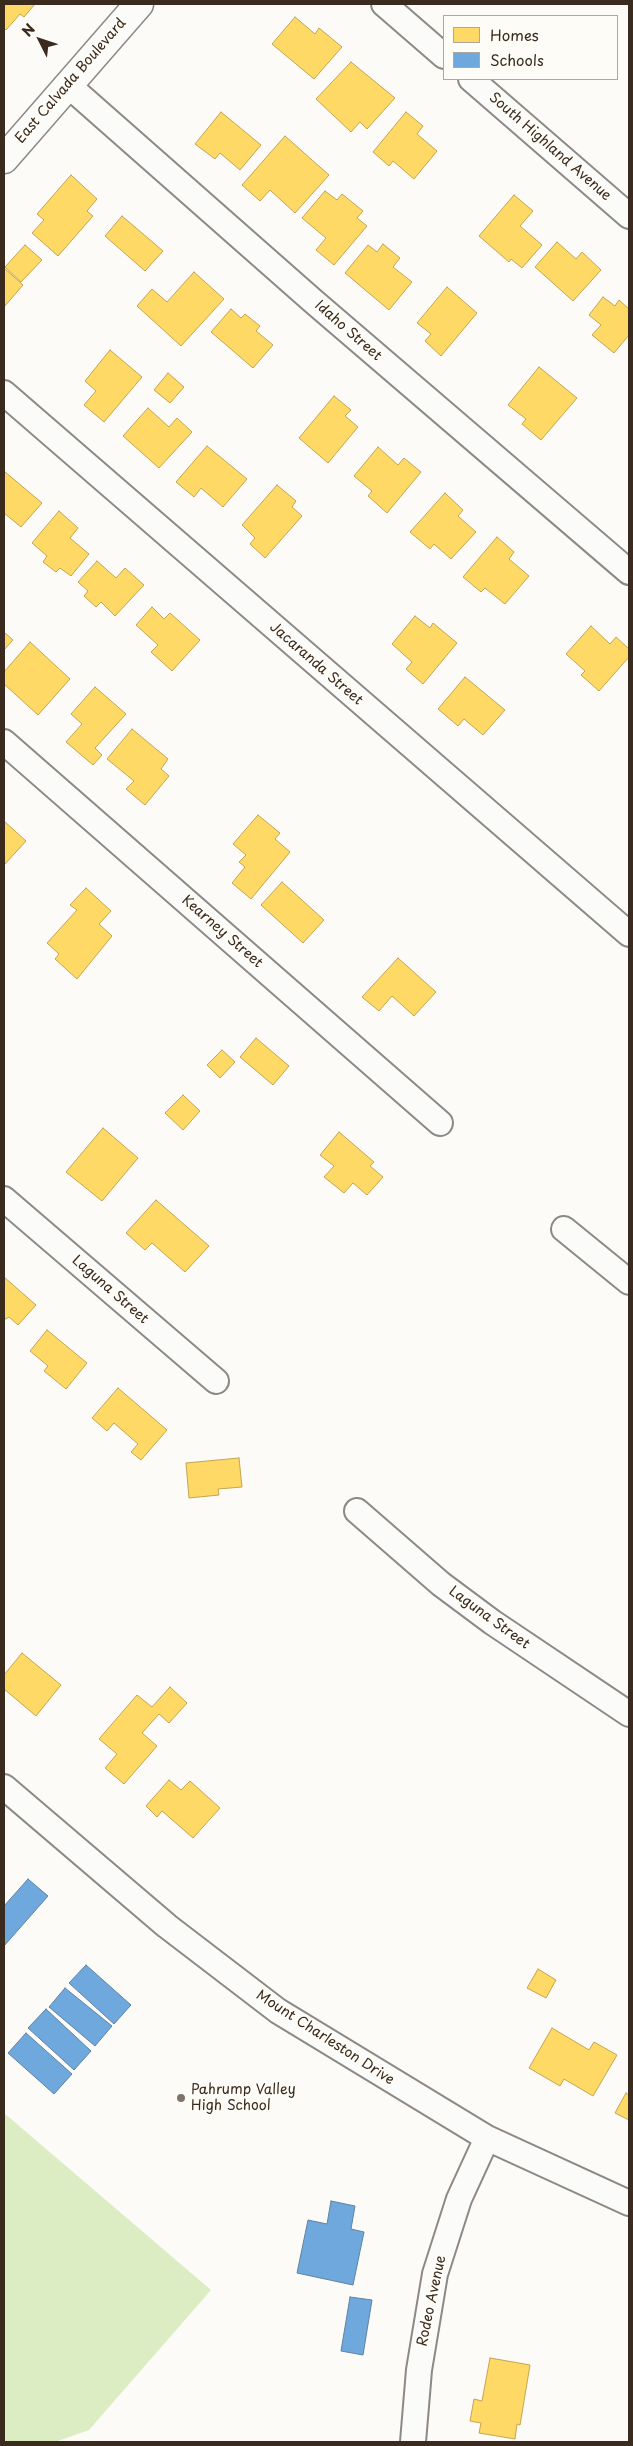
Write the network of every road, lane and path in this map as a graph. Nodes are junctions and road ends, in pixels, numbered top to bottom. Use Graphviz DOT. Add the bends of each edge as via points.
graph roads {
  1 [pos="138,4"];
  2 [pos="384,4"];
  3 [pos="443,55"];
  4 [pos="472,80"];
  5 [pos="69,86"];
  6 [pos="4,159"];
  7 [pos="629,216"];
  8 [pos="4,393"];
  9 [pos="629,572"];
  10 [pos="4,742"];
  11 [pos="629,934"];
  12 [pos="440,1123"];
  13 [pos="4,1199"];
  14 [pos="564,1228"];
  15 [pos="629,1282"];
  16 [pos="216,1381"];
  17 [pos="357,1511"];
  18 [pos="629,1714"];
  19 [pos="4,1787"];
  20 [pos="487,2138"];
  21 [pos="629,2203"];
  22 [pos="413,2442"];
  1 -- 5 [label="main road, East Calvada Boulevard"];
  2 -- 3 [label="street"];
  4 -- 7 [label="street, South Highland Avenue"];
  5 -- 6 [label="main road, East Calvada Boulevard"];
  5 -- 9 [label="street, Idaho Street"];
  8 -- 11 [label="street, Jacaranda Street"];
  10 -- 12 [label="street, Kearney Street"];
  13 -- 16 [label="street, Laguna Street"];
  14 -- 15 [label="street"];
  17 -- 18 [label="street, Laguna Street" via="441,1584 485,1617"];
  19 -- 20 [label="street, Mount Charleston Drive" via="168,1926 278,2011"];
  20 -- 21 [label="street, Mount Charleston Drive"];
  20 -- 22 [label="street, Rodeo Avenue" via="459,2199 435,2274 419,2370"];
}
